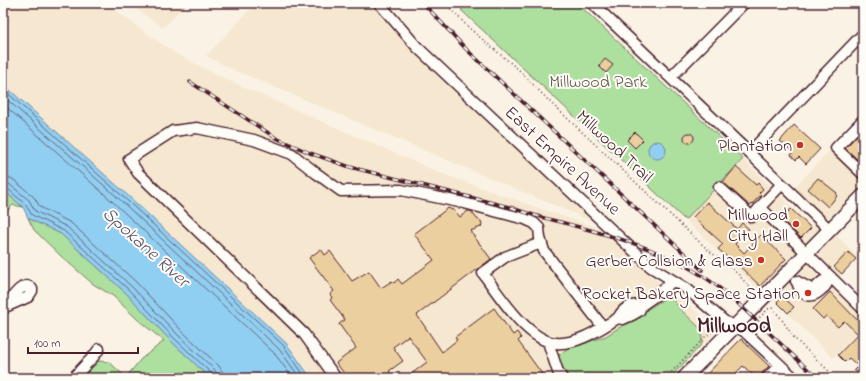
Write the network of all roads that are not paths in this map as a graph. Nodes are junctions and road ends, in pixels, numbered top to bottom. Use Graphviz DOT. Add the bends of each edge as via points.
graph roads {
  1 [pos="379,3"];
  2 [pos="593,3"];
  3 [pos="744,3"];
  4 [pos="863,34"];
  5 [pos="671,77"];
  6 [pos="863,120"];
  7 [pos="749,153"];
  8 [pos="863,174"];
  9 [pos="782,184"];
  10 [pos="719,187"];
  11 [pos="863,196"];
  12 [pos="760,207"];
  13 [pos="830,230"];
  14 [pos="541,243"];
  15 [pos="807,253"];
  16 [pos="792,278"];
  17 [pos="829,279"];
  18 [pos="673,281"];
  19 [pos="863,309"];
  20 [pos="603,327"];
  21 [pos="736,327"];
  22 [pos="548,342"];
  23 [pos="99,349"];
  24 [pos="780,365"];
  25 [pos="74,378"];
  26 [pos="336,378"];
  27 [pos="562,378"];
  28 [pos="684,378"];
  29 [pos="767,378"];
  30 [pos="794,378"];
  1 -- 18 [label="street, East Empire Avenue" via="448,76 651,267"];
  2 -- 5 [label="street"];
  3 -- 5 [label="street"];
  4 -- 7 [label="street"];
  5 -- 7 [label="street"];
  6 -- 8 [label="street" via="836,148"];
  7 -- 9 [label="street"];
  9 -- 12 [label="street"];
  9 -- 13 [label="street"];
  10 -- 12 [label="street" via="752,217"];
  11 -- 13 [label="main road"];
  12 -- 15 [label="street"];
  13 -- 15 [label="main road"];
  14 -- 20 [label="street" via="544,251"];
  14 -- 22 [label="street" via="505,257 483,273 506,306 538,338"];
  14 -- 26 [label="street" via="539,228 534,222 464,203 401,190 342,191 292,154 254,140 197,128 173,131 129,160 138,173 304,334"];
  15 -- 16 [label="main road"];
  15 -- 17 [label="street"];
  16 -- 17 [label="street" via="811,289"];
  16 -- 21 [label="main road"];
  17 -- 19 [label="street"];
  18 -- 20 [label="street" via="642,305 626,308 618,318"];
  18 -- 21 [label="street, East Empire Avenue" via="692,293 724,321"];
  20 -- 22 [label="street" via="577,340 558,344"];
  21 -- 24 [label="street, East Empire Avenue"];
  21 -- 28 [label="main road"];
  22 -- 27 [label="street"];
  23 -- 25 [label="street"];
  24 -- 29 [label="street"];
  24 -- 30 [label="street, East Empire Avenue"];
}
